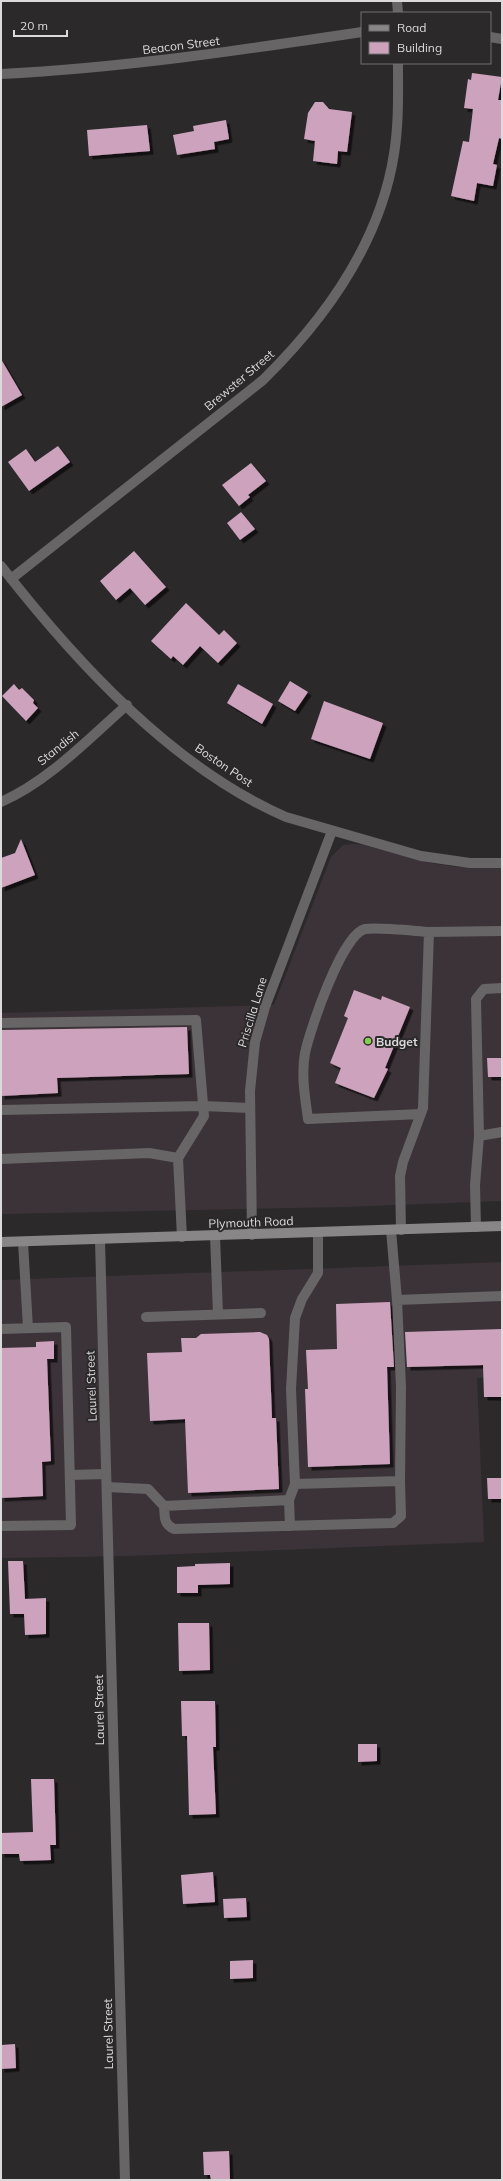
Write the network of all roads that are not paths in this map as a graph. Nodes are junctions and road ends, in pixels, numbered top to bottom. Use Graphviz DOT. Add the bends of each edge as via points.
graph roads {
  1 [pos="397,1"];
  2 [pos="398,12"];
  3 [pos="361,32"];
  4 [pos="491,37"];
  5 [pos="502,39"];
  6 [pos="398,64"];
  7 [pos="1,74"];
  8 [pos="1,566"];
  9 [pos="11,579"];
  10 [pos="127,706"];
  11 [pos="1,802"];
  12 [pos="332,831"];
  13 [pos="502,863"];
  14 [pos="502,931"];
  15 [pos="428,932"];
  16 [pos="502,988"];
  17 [pos="1,1023"];
  18 [pos="203,1106"];
  19 [pos="250,1108"];
  20 [pos="1,1110"];
  21 [pos="421,1114"];
  22 [pos="502,1132"];
  23 [pos="479,1136"];
  24 [pos="178,1158"];
  25 [pos="1,1159"];
  26 [pos="502,1226"];
  27 [pos="476,1227"];
  28 [pos="396,1230"];
  29 [pos="318,1233"];
  30 [pos="215,1236"];
  31 [pos="252,1236"];
  32 [pos="182,1237"];
  33 [pos="100,1240"];
  34 [pos="1,1242"];
  35 [pos="23,1242"];
  36 [pos="502,1296"];
  37 [pos="397,1300"];
  38 [pos="261,1313"];
  39 [pos="218,1314"];
  40 [pos="146,1317"];
  41 [pos="28,1328"];
  42 [pos="1,1329"];
  43 [pos="106,1474"];
  44 [pos="70,1475"];
  45 [pos="400,1481"];
  46 [pos="296,1484"];
  47 [pos="107,1487"];
  48 [pos="289,1500"];
  49 [pos="164,1506"];
  50 [pos="1,1526"];
  51 [pos="290,1526"];
  52 [pos="125,2180"];
  1 -- 2 [label="street"];
  3 -- 7 [label="street, Beacon Street" via="206,56"];
  4 -- 5 [label="street"];
  6 -- 9 [label="street, Brewster Street" via="398,121 389,178 366,241 347,278 326,310 297,347 263,380"];
  8 -- 9 [label="street, Boston Post"];
  9 -- 10 [label="street, Boston Post" via="60,639"];
  10 -- 11 [label="street, Standish" via="56,767"];
  10 -- 12 [label="street, Boston Post" via="208,772 235,789 275,812"];
  12 -- 13 [label="street, Boston Post" via="421,856"];
  12 -- 19 [label="street, Priscilla Lane" via="265,1007 250,1070"];
  14 -- 15 [label="street"];
  15 -- 21 [label="street" via="424,1092"];
  15 -- 21 [label="street" via="364,929 353,937 341,955 318,1011 305,1052 303,1083 308,1119"];
  16 -- 23 [label="street" via="484,989 476,999"];
  17 -- 18 [label="street" via="196,1020"];
  18 -- 19 [label="street"];
  18 -- 20 [label="street"];
  18 -- 24 [label="street" via="204,1116"];
  19 -- 31 [label="street, Priscilla Lane"];
  21 -- 28 [label="street" via="403,1162"];
  22 -- 23 [label="street"];
  23 -- 27 [label="street" via="475,1185"];
  24 -- 25 [label="street" via="149,1153"];
  24 -- 32 [label="street"];
  26 -- 27 [label="main road, Plymouth Road"];
  27 -- 28 [label="main road, Plymouth Road"];
  28 -- 29 [label="main road, Plymouth Road"];
  28 -- 37 [label="street"];
  29 -- 31 [label="main road, Plymouth Road"];
  29 -- 46 [label="street" via="318,1273 302,1299 295,1318 291,1389"];
  30 -- 31 [label="main road, Plymouth Road"];
  30 -- 32 [label="main road, Plymouth Road"];
  30 -- 39 [label="street"];
  32 -- 33 [label="main road, Plymouth Road"];
  33 -- 35 [label="main road, Plymouth Road"];
  33 -- 43 [label="street, Laurel Street"];
  34 -- 35 [label="main road, Plymouth Road"];
  35 -- 41 [label="street"];
  36 -- 37 [label="street"];
  37 -- 45 [label="street" via="401,1387"];
  38 -- 39 [label="street"];
  39 -- 40 [label="street"];
  41 -- 42 [label="street"];
  41 -- 44 [label="street" via="66,1327"];
  43 -- 44 [label="street"];
  43 -- 47 [label="street, Laurel Street"];
  44 -- 50 [label="street" via="71,1525"];
  45 -- 46 [label="street"];
  45 -- 51 [label="street" via="402,1516 393,1523"];
  46 -- 48 [label="street"];
  47 -- 49 [label="street" via="148,1489"];
  47 -- 52 [label="street, Laurel Street"];
  48 -- 49 [label="street"];
  48 -- 51 [label="street"];
  49 -- 51 [label="street" via="165,1522 174,1529"];
}
